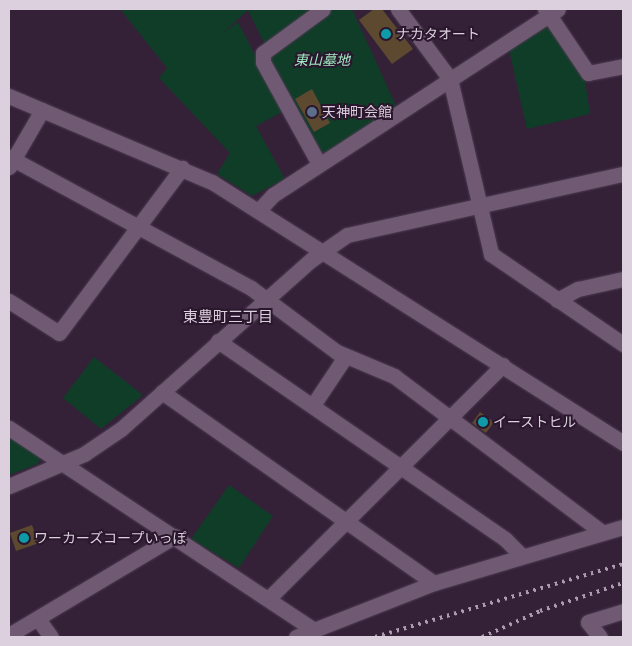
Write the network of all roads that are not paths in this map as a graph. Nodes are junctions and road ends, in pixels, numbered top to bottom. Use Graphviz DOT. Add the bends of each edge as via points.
graph roads {
  1 [pos="323,9"];
  2 [pos="398,9"];
  3 [pos="551,11"];
  4 [pos="623,66"];
  5 [pos="450,79"];
  6 [pos="9,96"];
  7 [pos="42,110"];
  8 [pos="10,162"];
  9 [pos="319,164"];
  10 [pos="182,168"];
  11 [pos="623,174"];
  12 [pos="478,206"];
  13 [pos="259,210"];
  14 [pos="137,228"];
  15 [pos="323,251"];
  16 [pos="623,279"];
  17 [pos="268,299"];
  18 [pos="558,300"];
  19 [pos="9,302"];
  20 [pos="218,341"];
  21 [pos="623,344"];
  22 [pos="346,357"];
  23 [pos="503,365"];
  24 [pos="162,392"];
  25 [pos="313,405"];
  26 [pos="452,418"];
  27 [pos="9,428"];
  28 [pos="623,443"];
  29 [pos="64,464"];
  30 [pos="400,467"];
  31 [pos="9,486"];
  32 [pos="347,520"];
  33 [pos="623,527"];
  34 [pos="603,533"];
  35 [pos="175,536"];
  36 [pos="522,556"];
  37 [pos="434,582"];
  38 [pos="269,598"];
  39 [pos="623,611"];
  40 [pos="38,619"];
  41 [pos="313,629"];
  42 [pos="9,636"];
  43 [pos="51,637"];
  44 [pos="296,637"];
  45 [pos="600,637"];
  1 -- 9 [label="street" via="262,53 262,62"];
  2 -- 5 [label="street"];
  3 -- 4 [label="street" via="588,73"];
  3 -- 5 [label="street"];
  5 -- 9 [label="street"];
  5 -- 12 [label="street"];
  6 -- 7 [label="street"];
  7 -- 8 [label="street"];
  7 -- 10 [label="street"];
  8 -- 14 [label="street"];
  9 -- 13 [label="street" via="273,195"];
  10 -- 13 [label="street"];
  10 -- 14 [label="street"];
  11 -- 12 [label="street"];
  12 -- 15 [label="street" via="347,235"];
  12 -- 18 [label="street" via="497,262"];
  13 -- 15 [label="street"];
  14 -- 17 [label="street"];
  14 -- 19 [label="street" via="59,333"];
  15 -- 17 [label="street"];
  15 -- 23 [label="street"];
  16 -- 18 [label="street" via="578,289"];
  17 -- 20 [label="street"];
  17 -- 22 [label="street"];
  18 -- 21 [label="street"];
  20 -- 24 [label="street"];
  20 -- 25 [label="street"];
  22 -- 25 [label="street"];
  22 -- 26 [label="street" via="394,376"];
  23 -- 26 [label="street"];
  23 -- 28 [label="street"];
  24 -- 29 [label="street" via="121,429"];
  24 -- 32 [label="street"];
  25 -- 30 [label="street"];
  26 -- 30 [label="street"];
  26 -- 34 [label="street"];
  27 -- 29 [label="street"];
  29 -- 31 [label="street"];
  29 -- 35 [label="street"];
  30 -- 32 [label="street"];
  30 -- 36 [label="street"];
  32 -- 37 [label="street"];
  32 -- 38 [label="street"];
  33 -- 34 [label="street"];
  34 -- 36 [label="street"];
  35 -- 38 [label="street"];
  35 -- 40 [label="street"];
  36 -- 37 [label="street"];
  37 -- 41 [label="street"];
  38 -- 41 [label="street"];
  39 -- 45 [label="street" via="588,622"];
  40 -- 42 [label="street"];
  40 -- 43 [label="street"];
  41 -- 44 [label="street"];
}
